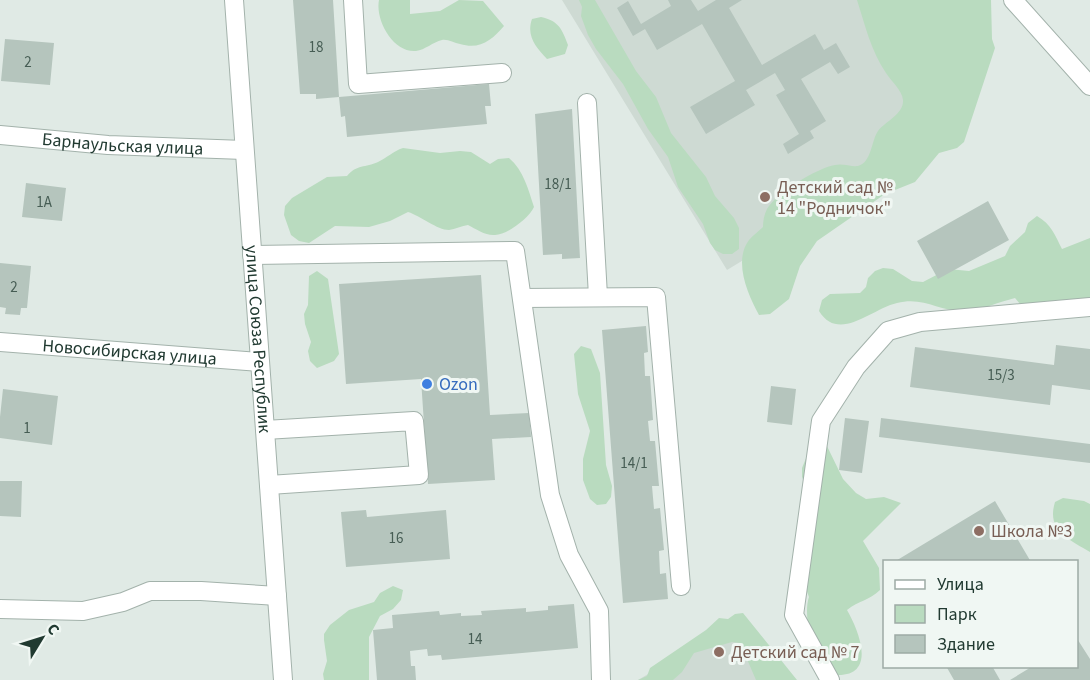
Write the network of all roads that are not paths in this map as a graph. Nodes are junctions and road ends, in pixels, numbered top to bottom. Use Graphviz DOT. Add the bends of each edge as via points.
graph roads {
  1 [pos="234,0"];
  2 [pos="352,0"];
  3 [pos="1013,0"];
  4 [pos="502,74"];
  5 [pos="1090,86"];
  6 [pos="587,103"];
  7 [pos="0,135"];
  8 [pos="244,150"];
  9 [pos="252,255"];
  10 [pos="598,296"];
  11 [pos="522,298"];
  12 [pos="1090,307"];
  13 [pos="0,342"];
  14 [pos="259,362"];
  15 [pos="265,430"];
  16 [pos="269,485"];
  17 [pos="681,586"];
  18 [pos="278,596"];
  19 [pos="0,609"];
  20 [pos="283,680"];
  21 [pos="601,680"];
  22 [pos="830,680"];
  1 -- 8 [label="street, улица Союза Республик"];
  2 -- 4 [label="street" via="358,84"];
  3 -- 5 [label="street"];
  6 -- 10 [label="street"];
  7 -- 8 [label="street, Барнаульская улица" via="108,145"];
  8 -- 9 [label="street, улица Союза Республик"];
  9 -- 11 [label="street" via="515,251"];
  9 -- 14 [label="street, улица Союза Республик"];
  10 -- 11 [label="street"];
  10 -- 17 [label="street" via="656,297"];
  11 -- 21 [label="street" via="550,495 569,555 599,611"];
  12 -- 22 [label="street" via="920,322 888,331 856,367 821,421 794,615"];
  13 -- 14 [label="street, Новосибирская улица"];
  14 -- 15 [label="street, улица Союза Республик"];
  15 -- 16 [label="street, улица Союза Республик"];
  15 -- 16 [label="street" via="414,421 419,475"];
  16 -- 18 [label="street, улица Союза Республик"];
  18 -- 19 [label="street" via="150,591 123,602 83,610"];
  18 -- 20 [label="street, улица Союза Республик"];
}
